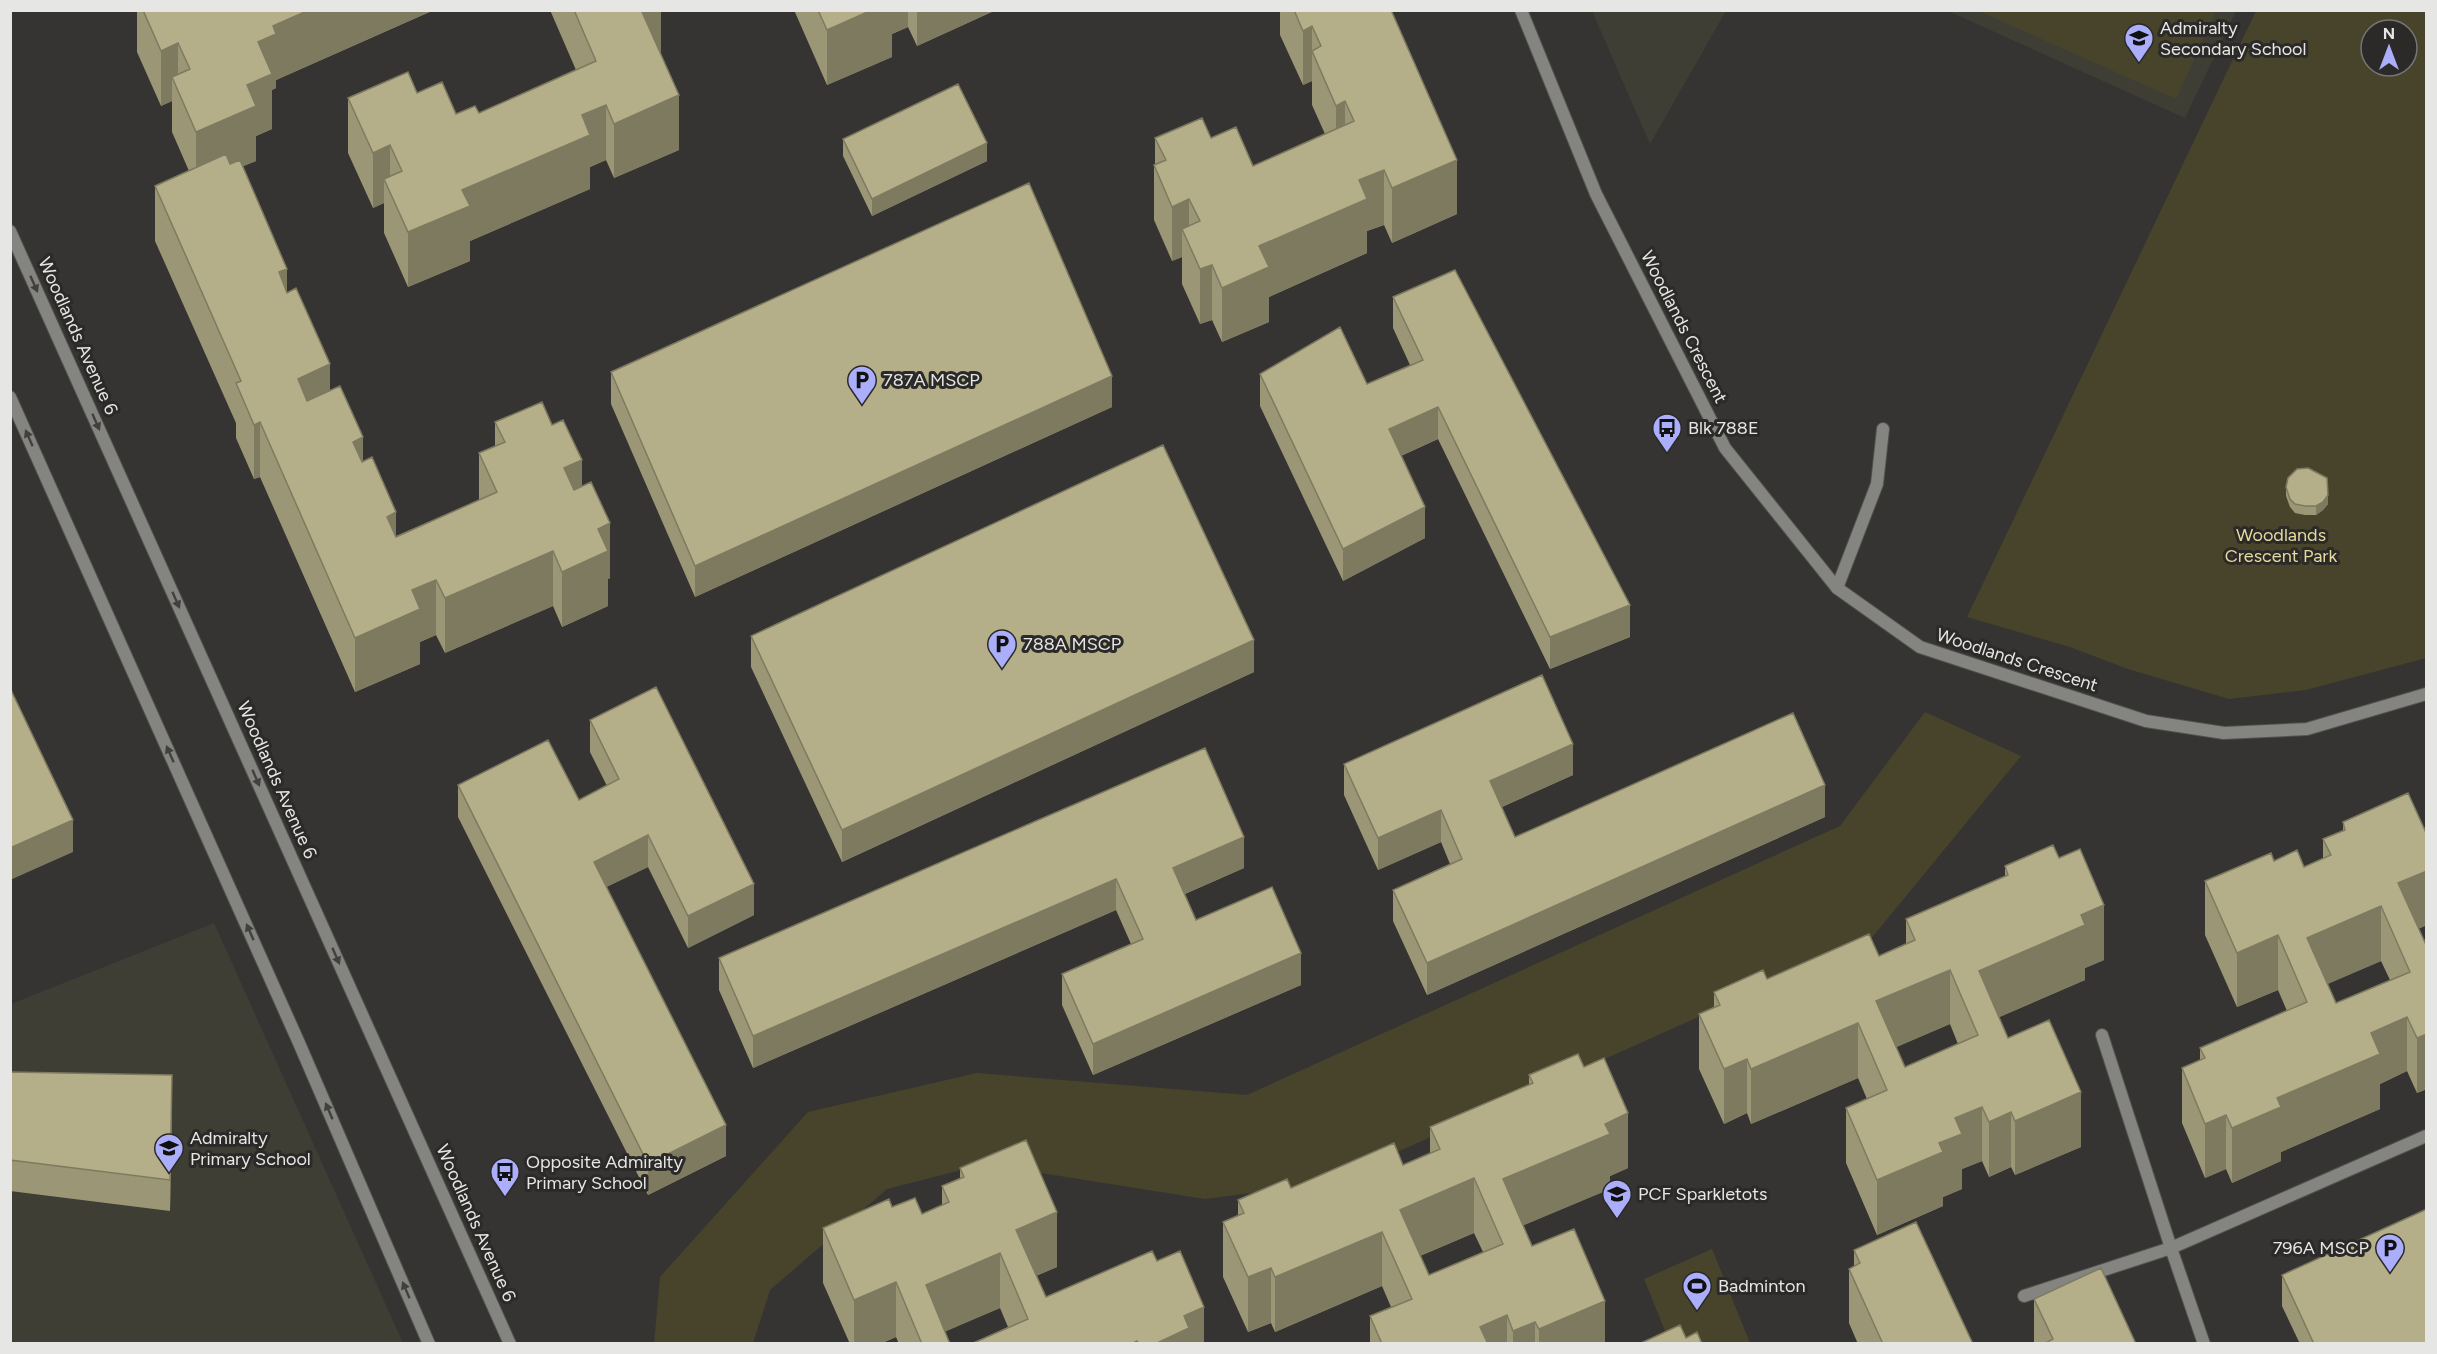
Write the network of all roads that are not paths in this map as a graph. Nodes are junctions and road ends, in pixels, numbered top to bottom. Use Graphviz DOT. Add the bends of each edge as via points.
graph roads {
  1 [pos="1521,10"];
  2 [pos="10,231"];
  3 [pos="10,397"];
  4 [pos="1883,429"];
  5 [pos="1837,588"];
  6 [pos="2427,694"];
  7 [pos="2102,1035"];
  8 [pos="2427,1136"];
  9 [pos="2171,1248"];
  10 [pos="2024,1296"];
  11 [pos="429,1344"];
  12 [pos="510,1344"];
  13 [pos="2204,1344"];
  1 -- 5 [label="street, Woodlands Crescent" via="1596,194 1725,448"];
  2 -- 12 [label="street, Woodlands Avenue 6, one-way"];
  11 -- 3 [label="street, one-way"];
  4 -- 5 [label="street" via="1877,484"];
  5 -- 6 [label="street, Woodlands Crescent" via="1920,647 2146,721 2224,733 2307,729"];
  7 -- 9 [label="street"];
  8 -- 9 [label="street"];
  9 -- 10 [label="street"];
  9 -- 13 [label="street"];
}
